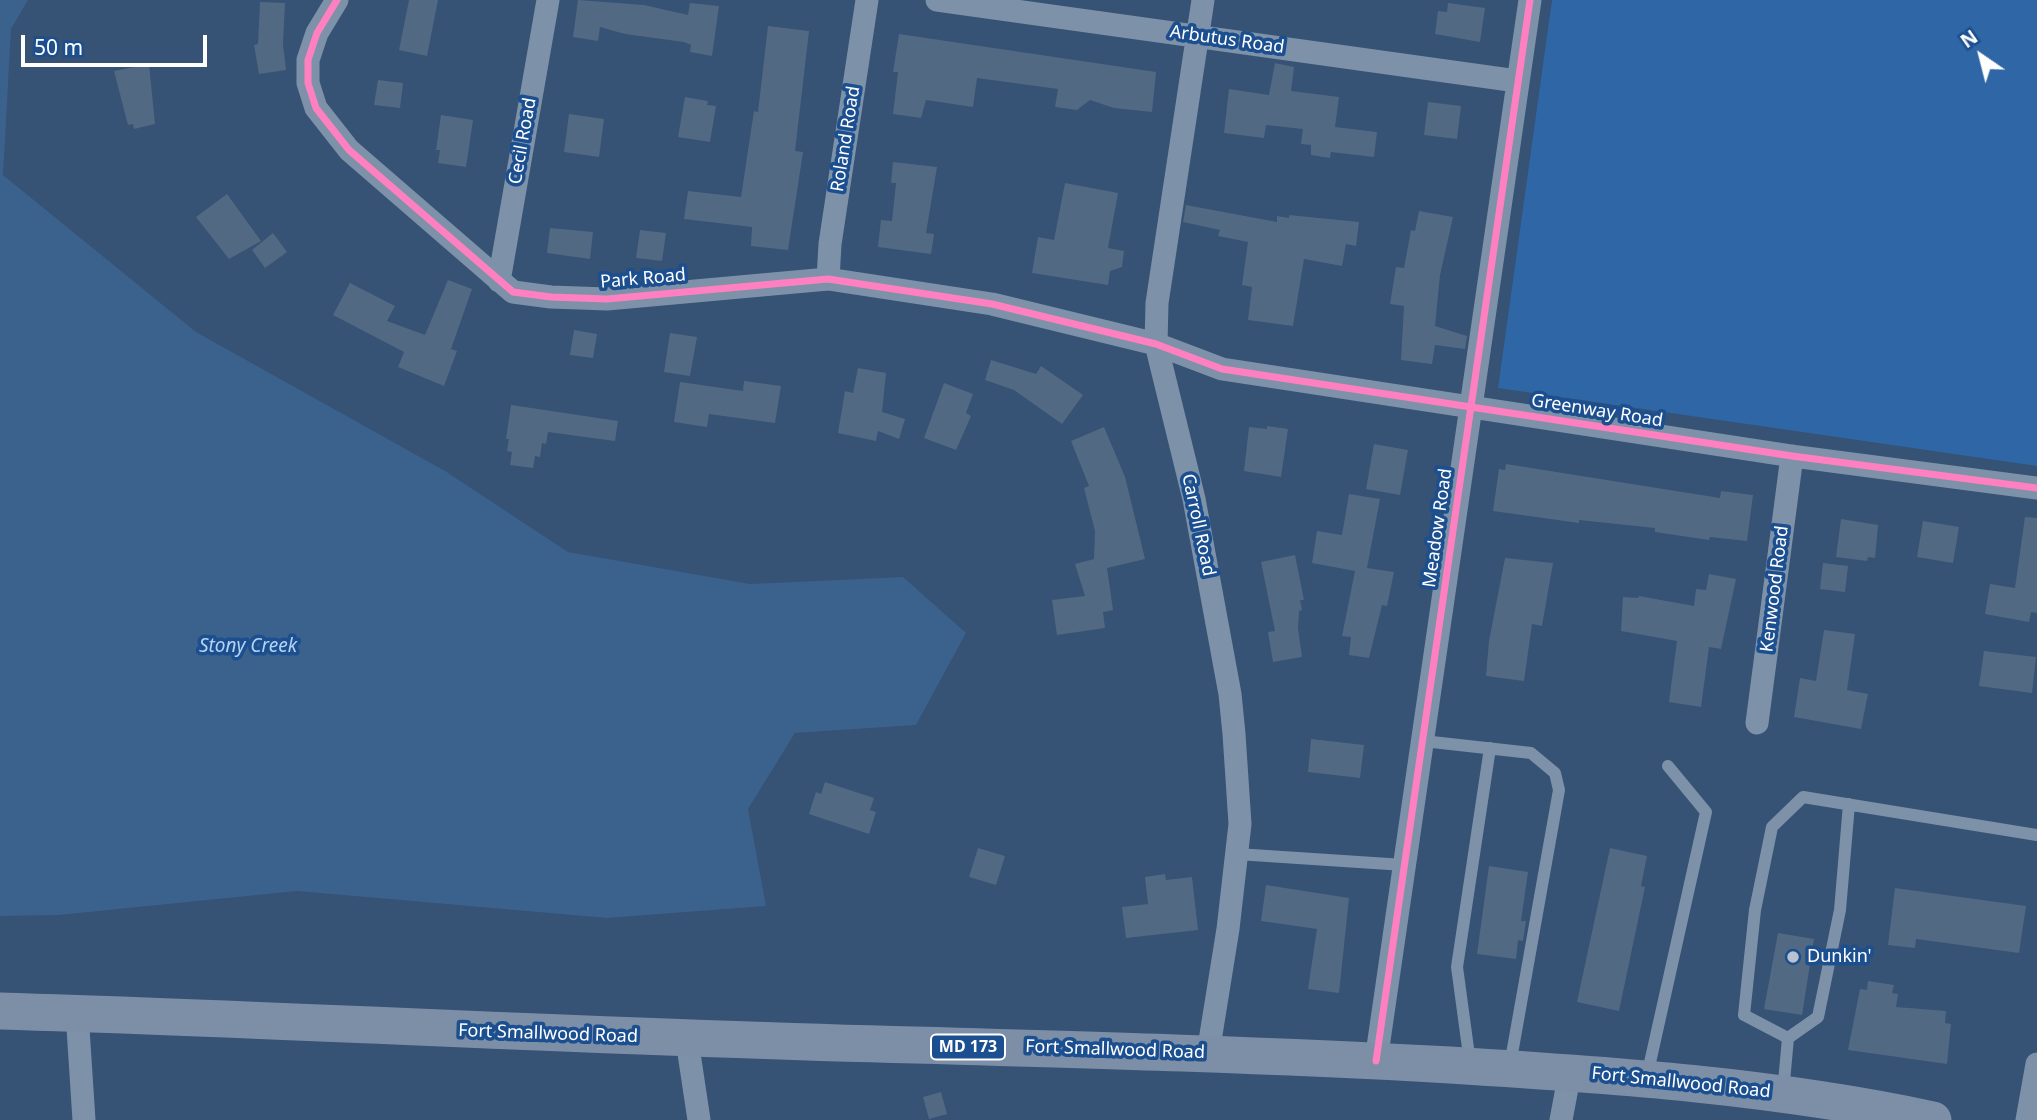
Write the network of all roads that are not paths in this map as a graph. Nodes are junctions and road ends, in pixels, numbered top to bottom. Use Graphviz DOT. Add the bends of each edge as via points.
graph roads {
  1 [pos="337,0"];
  2 [pos="548,0"];
  3 [pos="867,0"];
  4 [pos="937,0"];
  5 [pos="1203,0"];
  6 [pos="1530,0"];
  7 [pos="1197,36"];
  8 [pos="1517,81"];
  9 [pos="828,279"];
  10 [pos="499,281"];
  11 [pos="1156,344"];
  12 [pos="1472,408"];
  13 [pos="1792,456"];
  14 [pos="2037,488"];
  15 [pos="1757,723"];
  16 [pos="1423,741"];
  17 [pos="1490,748"];
  18 [pos="1668,766"];
  19 [pos="1849,804"];
  20 [pos="2037,835"];
  21 [pos="1237,854"];
  22 [pos="1404,865"];
  23 [pos="0,1011"];
  24 [pos="77,1013"];
  25 [pos="1788,1038"];
  26 [pos="687,1040"];
  27 [pos="1208,1053"];
  28 [pos="1376,1061"];
  29 [pos="2037,1064"];
  30 [pos="1470,1067"];
  31 [pos="1510,1069"];
  32 [pos="1570,1072"];
  33 [pos="1646,1079"];
  34 [pos="1783,1093"];
  35 [pos="1847,1111"];
  36 [pos="85,1120"];
  37 [pos="699,1120"];
  38 [pos="1561,1120"];
  39 [pos="1933,1120"];
  40 [pos="2027,1120"];
  1 -- 10 [label="street, Park Road" via="317,33 308,60 308,83 316,108 349,150"];
  2 -- 10 [label="street, Cecil Road"];
  3 -- 9 [label="street, Roland Road"];
  4 -- 7 [label="street, Arbutus Road"];
  5 -- 7 [label="street, Carroll Road"];
  6 -- 8 [label="street, Meadow Road"];
  7 -- 8 [label="street, Arbutus Road"];
  7 -- 11 [label="street, Carroll Road" via="1157,303"];
  8 -- 12 [label="street, Meadow Road"];
  9 -- 10 [label="street, Park Road" via="607,299 523,294"];
  9 -- 11 [label="street, Park Road" via="992,304"];
  11 -- 12 [label="street, Greenway Road" via="1222,369"];
  11 -- 21 [label="street, Carroll Road" via="1194,499 1230,694 1240,824"];
  12 -- 13 [label="street, Greenway Road"];
  12 -- 16 [label="street, Meadow Road"];
  13 -- 14 [label="street, Greenway Road"];
  13 -- 15 [label="street, Kenwood Road"];
  16 -- 17 [label="lane"];
  16 -- 22 [label="street, Meadow Road"];
  17 -- 30 [label="lane" via="1457,968"];
  17 -- 31 [label="lane" via="1531,753 1546,762 1555,773 1559,790"];
  18 -- 33 [label="lane" via="1706,812"];
  19 -- 20 [label="lane"];
  19 -- 25 [label="lane" via="1840,910 1818,1017"];
  19 -- 25 [label="lane" via="1804,797 1772,827 1755,910 1744,1015"];
  21 -- 22 [label="lane"];
  21 -- 27 [label="street, Carroll Road"];
  22 -- 28 [label="street, Meadow Road"];
  23 -- 24 [label="main road, Fort Smallwood Road / MD 173"];
  24 -- 26 [label="main road, Fort Smallwood Road / MD 173"];
  24 -- 36 [label="street"];
  25 -- 34 [label="lane"];
  26 -- 27 [label="main road, Fort Smallwood Road / MD 173"];
  26 -- 37 [label="street"];
  27 -- 28 [label="main road, Fort Smallwood Road / MD 173"];
  28 -- 30 [label="main road, Fort Smallwood Road / MD 173"];
  29 -- 40 [label="street"];
  30 -- 31 [label="main road, Fort Smallwood Road / MD 173"];
  31 -- 32 [label="main road, Fort Smallwood Road / MD 173"];
  32 -- 33 [label="main road, Fort Smallwood Road / MD 173"];
  32 -- 38 [label="street"];
  33 -- 34 [label="main road, Fort Smallwood Road / MD 173"];
  34 -- 35 [label="main road, Fort Smallwood Road / MD 173"];
  35 -- 39 [label="main road, Fort Smallwood Road / MD 173"];
}
